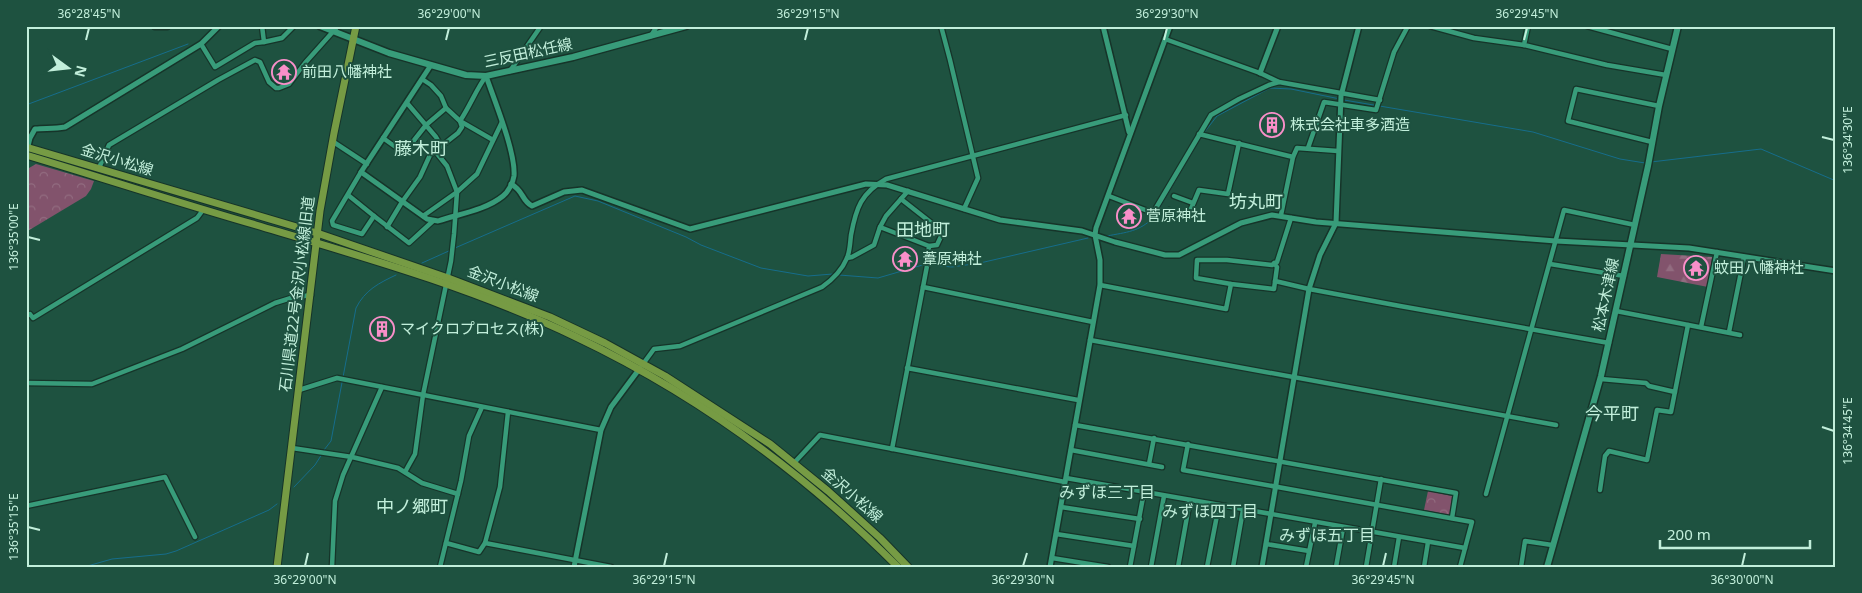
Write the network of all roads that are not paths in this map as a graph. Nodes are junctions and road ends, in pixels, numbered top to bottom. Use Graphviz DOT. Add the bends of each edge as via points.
graph roads {
  1 [pos="155,26"];
  2 [pos="167,26"];
  3 [pos="219,26"];
  4 [pos="262,26"];
  5 [pos="294,26"];
  6 [pos="321,26"];
  7 [pos="338,26"];
  8 [pos="356,26"];
  9 [pos="541,26"];
  10 [pos="658,26"];
  11 [pos="686,26"];
  12 [pos="941,26"];
  13 [pos="1103,26"];
  14 [pos="1170,26"];
  15 [pos="1278,26"];
  16 [pos="1359,26"];
  17 [pos="1408,26"];
  18 [pos="1430,26"];
  19 [pos="1528,26"];
  20 [pos="1587,26"];
  21 [pos="1678,26"];
  22 [pos="333,32"];
  23 [pos="651,36"];
  24 [pos="1166,39"];
  25 [pos="353,40"];
  26 [pos="264,42"];
  27 [pos="201,44"];
  28 [pos="1524,45"];
  29 [pos="1672,48"];
  30 [pos="431,65"];
  31 [pos="510,71"];
  32 [pos="1260,73"];
  33 [pos="1666,75"];
  34 [pos="486,76"];
  35 [pos="422,79"];
  36 [pos="1279,82"];
  37 [pos="1341,99"];
  38 [pos="1379,100"];
  39 [pos="407,103"];
  40 [pos="1659,106"];
  41 [pos="446,108"];
  42 [pos="1126,115"];
  43 [pos="460,121"];
  44 [pos="502,122"];
  45 [pos="426,125"];
  46 [pos="1130,134"];
  47 [pos="1201,135"];
  48 [pos="384,138"];
  49 [pos="493,140"];
  50 [pos="332,141"];
  51 [pos="1652,142"];
  52 [pos="1239,143"];
  53 [pos="442,146"];
  54 [pos="1308,148"];
  55 [pos="435,150"];
  56 [pos="27,151"];
  57 [pos="1338,151"];
  58 [pos="974,155"];
  59 [pos="1293,157"];
  60 [pos="366,164"];
  61 [pos="99,168"];
  62 [pos="361,172"];
  63 [pos="512,184"];
  64 [pos="878,184"];
  65 [pos="908,191"];
  66 [pos="457,192"];
  67 [pos="348,195"];
  68 [pos="1108,196"];
  69 [pos="1174,196"];
  70 [pos="901,199"];
  71 [pos="402,202"];
  72 [pos="1193,203"];
  73 [pos="964,209"];
  74 [pos="203,210"];
  75 [pos="1169,210"];
  76 [pos="456,215"];
  77 [pos="1281,215"];
  78 [pos="374,216"];
  79 [pos="423,216"];
  80 [pos="1291,218"];
  81 [pos="433,221"];
  82 [pos="1336,223"];
  83 [pos="1635,225"];
  84 [pos="387,227"];
  85 [pos="880,228"];
  86 [pos="317,233"];
  87 [pos="1095,235"];
  88 [pos="1556,241"];
  89 [pos="316,243"];
  90 [pos="929,246"];
  91 [pos="1630,246"];
  92 [pos="1717,252"];
  93 [pos="1744,257"];
  94 [pos="847,258"];
  95 [pos="1274,263"];
  96 [pos="1550,264"];
  97 [pos="1836,271"];
  98 [pos="1624,276"];
  99 [pos="447,281"];
  100 [pos="1275,281"];
  101 [pos="1231,284"];
  102 [pos="1100,285"];
  103 [pos="923,287"];
  104 [pos="1309,289"];
  105 [pos="311,295"];
  106 [pos="1616,311"];
  107 [pos="26,316"];
  108 [pos="1092,322"];
  109 [pos="1688,324"];
  110 [pos="1701,327"];
  111 [pos="1532,330"];
  112 [pos="1729,332"];
  113 [pos="1740,335"];
  114 [pos="1090,340"];
  115 [pos="1609,342"];
  116 [pos="641,366"];
  117 [pos="907,368"];
  118 [pos="1293,377"];
  119 [pos="1601,379"];
  120 [pos="26,383"];
  121 [pos="382,387"];
  122 [pos="299,390"];
  123 [pos="1675,392"];
  124 [pos="424,395"];
  125 [pos="1078,400"];
  126 [pos="482,407"];
  127 [pos="508,412"];
  128 [pos="1509,415"];
  129 [pos="1075,425"];
  130 [pos="1556,425"];
  131 [pos="601,430"];
  132 [pos="1154,438"];
  133 [pos="1188,444"];
  134 [pos="292,448"];
  135 [pos="892,449"];
  136 [pos="1071,450"];
  137 [pos="352,458"];
  138 [pos="1280,462"];
  139 [pos="794,463"];
  140 [pos="1149,464"];
  141 [pos="1162,467"];
  142 [pos="1176,469"];
  143 [pos="1183,470"];
  144 [pos="405,472"];
  145 [pos="1066,480"];
  146 [pos="1381,480"];
  147 [pos="1275,487"];
  148 [pos="1600,490"];
  149 [pos="1144,492"];
  150 [pos="458,494"];
  151 [pos="1486,494"];
  152 [pos="1164,496"];
  153 [pos="1190,500"];
  154 [pos="1376,504"];
  155 [pos="1219,505"];
  156 [pos="26,506"];
  157 [pos="1061,507"];
  158 [pos="1244,510"];
  159 [pos="1271,515"];
  160 [pos="1452,518"];
  161 [pos="1140,519"];
  162 [pos="1315,523"];
  163 [pos="1343,528"];
  164 [pos="1372,532"];
  165 [pos="1056,534"];
  166 [pos="195,537"];
  167 [pos="1399,537"];
  168 [pos="485,542"];
  169 [pos="1428,542"];
  170 [pos="446,543"];
  171 [pos="1266,544"];
  172 [pos="1552,545"];
  173 [pos="1134,546"];
  174 [pos="1465,548"];
  175 [pos="1309,551"];
  176 [pos="1052,558"];
  177 [pos="575,560"];
  178 [pos="277,567"];
  179 [pos="332,567"];
  180 [pos="440,567"];
  181 [pos="574,567"];
  182 [pos="611,567"];
  183 [pos="898,567"];
  184 [pos="908,567"];
  185 [pos="1050,567"];
  186 [pos="1108,567"];
  187 [pos="1130,567"];
  188 [pos="1151,567"];
  189 [pos="1178,567"];
  190 [pos="1207,567"];
  191 [pos="1233,567"];
  192 [pos="1262,567"];
  193 [pos="1306,567"];
  194 [pos="1336,567"];
  195 [pos="1366,567"];
  196 [pos="1394,567"];
  197 [pos="1424,567"];
  198 [pos="1460,567"];
  199 [pos="1521,567"];
  200 [pos="1547,567"];
  1 -- 2 [label="main road"];
  3 -- 27 [label="street"];
  4 -- 26 [label="street"];
  5 -- 26 [label="street" via="282,38"];
  6 -- 22 [label="main road, 三反田松任線"];
  7 -- 22 [label="street"];
  8 -- 25 [label="main road, 石川県道22号金沢小松線旧道"];
  9 -- 31 [label="street"];
  10 -- 23 [label="street"];
  11 -- 23 [label="main road, 三反田松任線"];
  12 -- 58 [label="street"];
  13 -- 42 [label="street"];
  14 -- 24 [label="street"];
  15 -- 32 [label="street"];
  16 -- 37 [label="street"];
  17 -- 38 [label="street" via="1394,52"];
  18 -- 28 [label="street" via="1474,38"];
  19 -- 28 [label="street"];
  20 -- 29 [label="street"];
  21 -- 29 [label="main road, 松本木津線"];
  22 -- 25 [label="main road, 三反田松任線"];
  22 -- 61 [label="street" via="289,84 276,88 269,82 260,62 255,60 109,145"];
  23 -- 31 [label="main road, 三反田松任線"];
  24 -- 32 [label="street"];
  24 -- 46 [label="street"];
  25 -- 30 [label="main road, 三反田松任線"];
  25 -- 50 [label="main road, 石川県道22号金沢小松線旧道"];
  26 -- 27 [label="street" via="255,43 215,67"];
  27 -- 56 [label="street" via="65,127 34,129"];
  28 -- 33 [label="street" via="1607,66"];
  29 -- 33 [label="main road, 松本木津線"];
  30 -- 34 [label="main road, 三反田松任線" via="466,75"];
  30 -- 35 [label="street"];
  31 -- 34 [label="main road, 三反田松任線"];
  32 -- 36 [label="street"];
  33 -- 40 [label="main road, 松本木津線"];
  34 -- 43 [label="street"];
  34 -- 44 [label="street"];
  35 -- 39 [label="street"];
  35 -- 41 [label="street" via="441,96"];
  36 -- 37 [label="street"];
  36 -- 47 [label="street" via="1213,114"];
  37 -- 38 [label="street"];
  37 -- 38 [label="street" via="1376,110"];
  37 -- 54 [label="street" via="1324,102"];
  37 -- 57 [label="street"];
  39 -- 45 [label="street"];
  39 -- 48 [label="street"];
  40 -- 51 [label="main road, 松本木津線"];
  40 -- 51 [label="street" via="1576,89 1568,121"];
  41 -- 43 [label="street"];
  41 -- 45 [label="street"];
  42 -- 46 [label="street"];
  42 -- 58 [label="street"];
  43 -- 49 [label="street"];
  43 -- 53 [label="street" via="462,127 458,133"];
  44 -- 49 [label="street"];
  44 -- 63 [label="street" via="513,160"];
  45 -- 48 [label="street" via="408,148 397,148"];
  45 -- 53 [label="street"];
  46 -- 68 [label="street"];
  47 -- 52 [label="street"];
  47 -- 68 [label="street" via="1152,213"];
  48 -- 60 [label="street"];
  49 -- 66 [label="street" via="477,174"];
  50 -- 60 [label="street"];
  50 -- 86 [label="main road, 石川県道22号金沢小松線旧道"];
  51 -- 83 [label="main road, 松本木津線"];
  52 -- 59 [label="street"];
  52 -- 72 [label="street" via="1228,194 1199,190"];
  53 -- 55 [label="street"];
  54 -- 57 [label="street"];
  54 -- 59 [label="street" via="1297,148"];
  55 -- 66 [label="street" via="447,166"];
  55 -- 71 [label="street"];
  56 -- 61 [label="main road, 金沢小松線"];
  56 -- 74 [label="main road, 金沢小松線"];
  57 -- 82 [label="street"];
  58 -- 64 [label="street"];
  58 -- 73 [label="street" via="978,178"];
  59 -- 77 [label="street"];
  60 -- 62 [label="street"];
  61 -- 86 [label="main road, 金沢小松線"];
  62 -- 67 [label="street"];
  62 -- 71 [label="street"];
  63 -- 64 [label="street" via="521,190 524,201 532,206 564,192 582,190 690,229 866,184"];
  63 -- 76 [label="street" via="505,195 491,204"];
  64 -- 65 [label="street"];
  64 -- 94 [label="street" via="860,203"];
  65 -- 70 [label="street"];
  65 -- 73 [label="street"];
  66 -- 76 [label="street"];
  66 -- 79 [label="street"];
  67 -- 78 [label="street"];
  67 -- 78 [label="street" via="332,221 334,225 362,234"];
  68 -- 87 [label="street"];
  69 -- 72 [label="street"];
  70 -- 85 [label="street"];
  70 -- 90 [label="street" via="943,232 937,245"];
  71 -- 79 [label="street"];
  71 -- 84 [label="street"];
  72 -- 75 [label="street" via="1188,216"];
  73 -- 87 [label="street" via="1000,220"];
  74 -- 89 [label="main road, 金沢小松線"];
  74 -- 107 [label="street" via="198,218 33,318 30,314"];
  76 -- 81 [label="street"];
  76 -- 99 [label="street"];
  77 -- 80 [label="street"];
  77 -- 87 [label="street" via="1272,214 1241,224 1179,255 1165,255"];
  78 -- 84 [label="street"];
  79 -- 81 [label="street"];
  80 -- 82 [label="street"];
  80 -- 95 [label="street"];
  81 -- 84 [label="street" via="409,243"];
  82 -- 88 [label="street"];
  82 -- 104 [label="street" via="1320,255"];
  83 -- 88 [label="street" via="1564,210"];
  83 -- 91 [label="main road, 松本木津線"];
  85 -- 90 [label="street"];
  85 -- 94 [label="street" via="874,245"];
  86 -- 89 [label="main road, 石川県道22号金沢小松線旧道"];
  86 -- 99 [label="main road, 金沢小松線"];
  87 -- 102 [label="street"];
  88 -- 91 [label="street"];
  88 -- 96 [label="street"];
  89 -- 99 [label="main road, 金沢小松線"];
  89 -- 105 [label="main road, 石川県道22号金沢小松線旧道"];
  90 -- 103 [label="street"];
  91 -- 92 [label="street"];
  91 -- 98 [label="main road, 松本木津線"];
  92 -- 93 [label="street"];
  92 -- 110 [label="street"];
  93 -- 97 [label="street"];
  93 -- 112 [label="street"];
  94 -- 116 [label="street" via="834,277 822,287 680,346 654,349"];
  95 -- 100 [label="street" via="1277,267"];
  95 -- 101 [label="street" via="1196,260 1196,278"];
  96 -- 98 [label="street"];
  96 -- 111 [label="street"];
  98 -- 106 [label="main road, 松本木津線"];
  99 -- 116 [label="main road, 金沢小松線" via="550,317"];
  99 -- 124 [label="street"];
  100 -- 101 [label="street" via="1274,289"];
  100 -- 104 [label="street"];
  101 -- 102 [label="street" via="1226,309"];
  102 -- 108 [label="street"];
  103 -- 108 [label="street"];
  103 -- 117 [label="street"];
  104 -- 111 [label="street"];
  104 -- 118 [label="street"];
  105 -- 120 [label="street" via="275,303 182,349 92,384"];
  105 -- 122 [label="main road, 石川県道22号金沢小松線旧道"];
  106 -- 109 [label="street"];
  106 -- 115 [label="main road, 松本木津線"];
  108 -- 114 [label="street"];
  109 -- 110 [label="street"];
  109 -- 123 [label="street"];
  110 -- 112 [label="street"];
  111 -- 115 [label="street"];
  111 -- 128 [label="street"];
  112 -- 113 [label="street"];
  114 -- 118 [label="street"];
  114 -- 125 [label="street"];
  115 -- 119 [label="main road, 松本木津線"];
  116 -- 131 [label="street" via="612,407"];
  116 -- 139 [label="main road, 金沢小松線" via="770,444"];
  116 -- 183 [label="main road, 金沢小松線" via="756,444 834,506"];
  117 -- 125 [label="street"];
  117 -- 135 [label="street"];
  118 -- 128 [label="street"];
  118 -- 138 [label="street"];
  119 -- 123 [label="street" via="1646,383"];
  119 -- 172 [label="main road, 松本木津線"];
  121 -- 122 [label="street" via="337,378"];
  121 -- 124 [label="street"];
  121 -- 137 [label="street"];
  122 -- 134 [label="main road, 石川県道22号金沢小松線旧道"];
  123 -- 148 [label="street" via="1671,412 1658,410 1647,460 1609,451"];
  124 -- 126 [label="street"];
  124 -- 144 [label="street" via="415,454"];
  125 -- 129 [label="street"];
  126 -- 127 [label="street"];
  126 -- 150 [label="street" via="469,436"];
  127 -- 131 [label="street"];
  127 -- 168 [label="street" via="500,487"];
  128 -- 130 [label="street"];
  128 -- 151 [label="street"];
  129 -- 132 [label="street"];
  129 -- 136 [label="street"];
  131 -- 177 [label="street"];
  132 -- 133 [label="street"];
  132 -- 140 [label="street"];
  133 -- 138 [label="street"];
  133 -- 143 [label="street"];
  134 -- 137 [label="street"];
  134 -- 178 [label="main road, 石川県道22号金沢小松線旧道"];
  135 -- 139 [label="street" via="820,435"];
  135 -- 145 [label="street"];
  136 -- 140 [label="street"];
  136 -- 145 [label="street"];
  137 -- 144 [label="street"];
  137 -- 179 [label="street" via="335,501"];
  138 -- 146 [label="street"];
  138 -- 147 [label="street"];
  139 -- 184 [label="main road, 金沢小松線"];
  140 -- 141 [label="street"];
  142 -- 143 [label="street"];
  143 -- 147 [label="street"];
  144 -- 150 [label="street" via="422,483"];
  145 -- 149 [label="street"];
  145 -- 157 [label="street"];
  146 -- 154 [label="street"];
  146 -- 160 [label="street" via="1456,492"];
  147 -- 154 [label="street"];
  147 -- 159 [label="street"];
  149 -- 152 [label="street"];
  149 -- 161 [label="street"];
  150 -- 170 [label="street"];
  152 -- 153 [label="street"];
  152 -- 188 [label="street"];
  153 -- 155 [label="street"];
  153 -- 189 [label="street"];
  154 -- 160 [label="street"];
  154 -- 164 [label="street"];
  155 -- 158 [label="street"];
  155 -- 190 [label="street"];
  156 -- 166 [label="street" via="165,477"];
  157 -- 161 [label="street"];
  157 -- 165 [label="street"];
  158 -- 159 [label="street"];
  158 -- 191 [label="street"];
  159 -- 162 [label="street"];
  159 -- 171 [label="street"];
  160 -- 174 [label="street" via="1472,522"];
  161 -- 173 [label="street"];
  162 -- 163 [label="street"];
  162 -- 175 [label="street"];
  163 -- 164 [label="street"];
  163 -- 194 [label="street"];
  164 -- 167 [label="street"];
  164 -- 195 [label="street"];
  165 -- 173 [label="street"];
  165 -- 176 [label="street"];
  167 -- 169 [label="street"];
  167 -- 196 [label="street"];
  168 -- 170 [label="street" via="479,552"];
  168 -- 177 [label="street"];
  169 -- 174 [label="street"];
  169 -- 197 [label="street"];
  170 -- 180 [label="street"];
  171 -- 175 [label="street"];
  171 -- 192 [label="street"];
  172 -- 199 [label="street" via="1525,541"];
  172 -- 200 [label="main road, 松本木津線"];
  173 -- 187 [label="street"];
  174 -- 198 [label="street"];
  175 -- 193 [label="street"];
  176 -- 185 [label="street"];
  176 -- 186 [label="street"];
  177 -- 181 [label="street"];
  177 -- 182 [label="street"];
}
